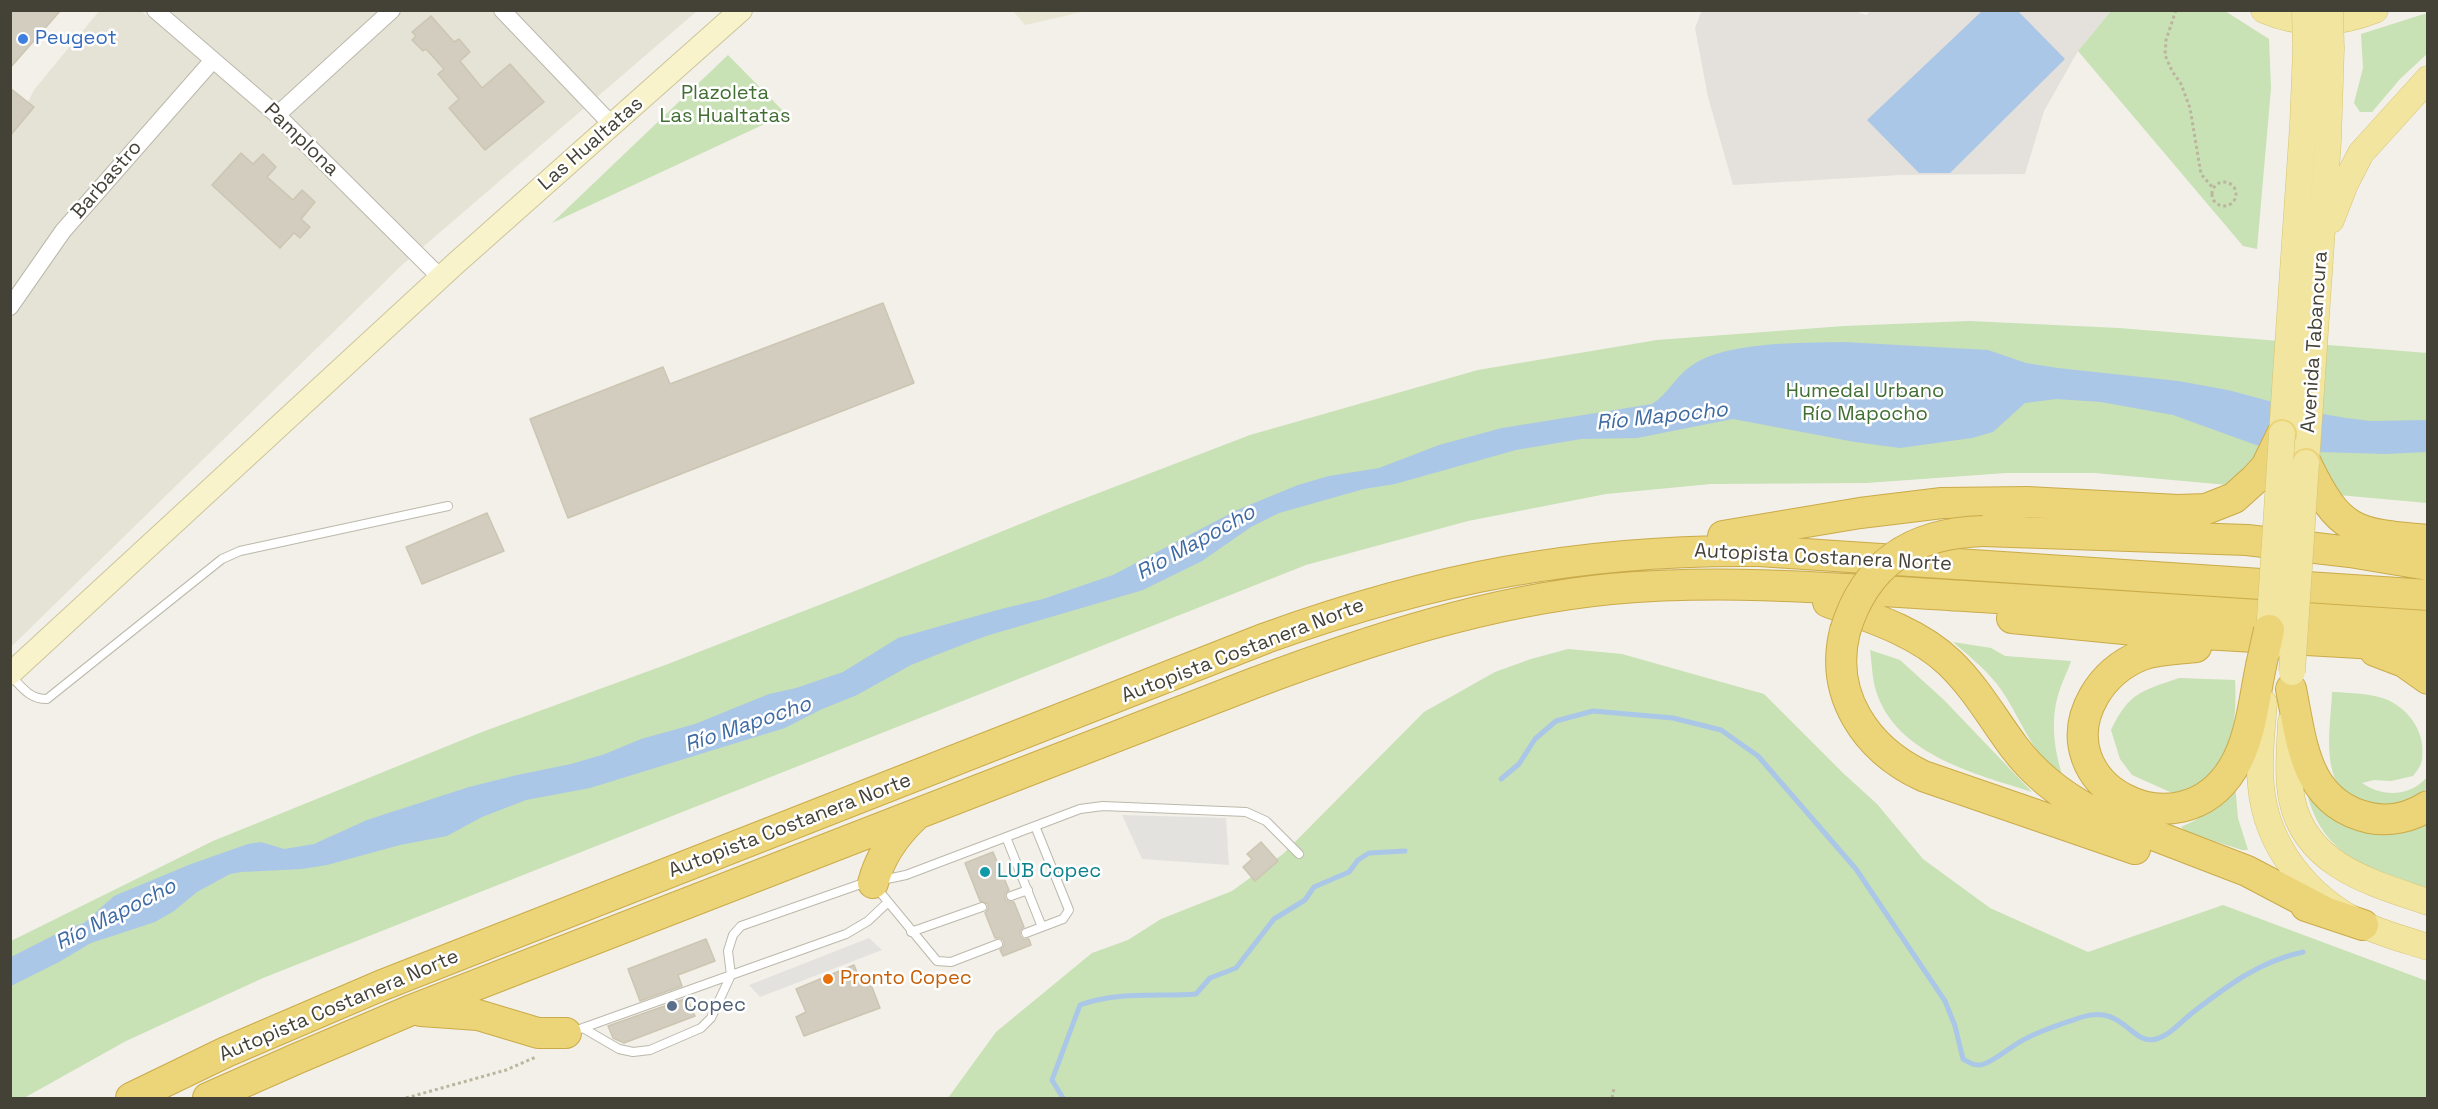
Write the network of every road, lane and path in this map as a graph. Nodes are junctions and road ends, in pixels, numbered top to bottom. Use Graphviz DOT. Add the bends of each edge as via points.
graph roads {
  1 [pos="155,10"];
  2 [pos="392,10"];
  3 [pos="502,10"];
  4 [pos="741,10"];
  5 [pos="2176,10"];
  6 [pos="2264,10"];
  7 [pos="2305,10"];
  8 [pos="2330,10"];
  9 [pos="2375,10"];
  10 [pos="213,60"];
  11 [pos="2427,79"];
  12 [pos="277,115"];
  13 [pos="613,126"];
  14 [pos="2213,188"];
  15 [pos="2321,253"];
  16 [pos="441,278"];
  17 [pos="10,307"];
  18 [pos="2282,434"];
  19 [pos="2306,463"];
  20 [pos="448,506"];
  21 [pos="2427,540"];
  22 [pos="1652,553"];
  23 [pos="2427,565"];
  24 [pos="1773,586"];
  25 [pos="1877,591"];
  26 [pos="2427,595"];
  27 [pos="2427,626"];
  28 [pos="2259,633"];
  29 [pos="2343,642"];
  30 [pos="2427,647"];
  31 [pos="2264,667"];
  32 [pos="10,674"];
  33 [pos="2427,680"];
  34 [pos="2292,681"];
  35 [pos="2427,806"];
  36 [pos="921,811"];
  37 [pos="1035,826"];
  38 [pos="1006,837"];
  39 [pos="1299,854"];
  40 [pos="1028,890"];
  41 [pos="880,892"];
  42 [pos="1011,896"];
  43 [pos="2427,902"];
  44 [pos="982,906"];
  45 [pos="2325,912"];
  46 [pos="2363,924"];
  47 [pos="1042,927"];
  48 [pos="912,932"];
  49 [pos="1026,933"];
  50 [pos="998,944"];
  51 [pos="2427,947"];
  52 [pos="731,975"];
  53 [pos="409,1011"];
  54 [pos="575,1030"];
  55 [pos="1614,1088"];
  56 [pos="131,1098"];
  57 [pos="208,1098"];
  58 [pos="406,1098"];
  59 [pos="1612,1098"];
  1 -- 10 [label="street, Pamplona"];
  2 -- 12 [label="street"];
  3 -- 13 [label="street"];
  4 -- 13 [label="street, Las Hualtatas"];
  5 -- 14 [label="path" via="2165,55 2190,108 2201,174"];
  6 -- 9 [label="main road" via="2295,21 2313,22 2343,21"];
  7 -- 18 [label="main road, Avenida Tabancura, bridge" via="2306,49"];
  8 -- 15 [label="main road, Avenida Tabancura, bridge"];
  10 -- 12 [label="street, Pamplona"];
  10 -- 17 [label="street, Barbastro" via="63,231"];
  11 -- 15 [label="main road" via="2361,153 2344,184"];
  12 -- 16 [label="street, Pamplona"];
  13 -- 16 [label="street, Las Hualtatas"];
  14 -- 14 [label="path" via="2216,203 2228,205 2234,200 2236,192 2230,184 2223,182"];
  15 -- 19 [label="main road, Avenida Tabancura"];
  16 -- 32 [label="street, Las Hualtatas"];
  18 -- 22 [label="highway" via="2266,467 2234,498 2195,511 1984,502 1901,507 1707,539"];
  18 -- 28 [label="main road, Avenida Tabancura, bridge" via="2275,556"];
  19 -- 21 [label="highway" via="2332,508 2355,528 2382,536"];
  19 -- 34 [label="main road, Avenida Tabancura, bridge"];
  20 -- 32 [label="lane" via="240,550 222,559 47,699 28,694"];
  22 -- 26 [label="highway, Autopista Costanera Norte" via="1821,554"];
  22 -- 56 [label="highway, Autopista Costanera Norte" via="1542,565 1450,582 1362,605 1277,634 381,986 226,1052"];
  23 -- 45 [label="highway, bridge" via="2247,540 1983,531 1938,535 1903,551 1884,566 1864,588 1845,631 1840,666 1852,710 1870,738 1899,763 1923,776"];
  24 -- 25 [label="highway, Autopista Costanera Norte"];
  24 -- 36 [label="highway, Autopista Costanera Norte" via="1609,589 1447,620 1264,679"];
  24 -- 45 [label="highway" via="1857,612 1933,649 1972,686 2027,764 2073,801 2247,871"];
  25 -- 27 [label="highway, Autopista Costanera Norte"];
  25 -- 28 [label="highway" via="2043,622"];
  28 -- 29 [label="highway"];
  28 -- 31 [label="highway, bridge"];
  28 -- 31 [label="highway" via="2156,651 2119,668 2100,687 2088,711 2084,737 2094,771 2118,796 2152,809 2181,807 2207,795 2227,777 2240,754"];
  29 -- 30 [label="highway"];
  29 -- 33 [label="highway" via="2404,662"];
  31 -- 46 [label="main road" via="2260,768 2262,799 2270,827 2298,874 2331,904"];
  34 -- 35 [label="highway" via="2301,744 2317,783 2331,800 2353,813 2375,819 2398,818"];
  34 -- 43 [label="main road, Avenida Tabancura" via="2290,784 2304,831 2337,866"];
  36 -- 41 [label="highway" via="883,854"];
  36 -- 53 [label="highway, Autopista Costanera Norte"];
  37 -- 38 [label="lane"];
  37 -- 39 [label="lane" via="1080,809 1103,806 1246,812 1266,821"];
  37 -- 47 [label="lane" via="1069,910 1063,919"];
  38 -- 40 [label="lane"];
  38 -- 41 [label="lane" via="906,875"];
  40 -- 42 [label="lane"];
  40 -- 47 [label="lane"];
  41 -- 48 [label="lane"];
  41 -- 52 [label="lane" via="868,921 846,934"];
  41 -- 52 [label="lane" via="858,885 741,926 728,951"];
  44 -- 48 [label="lane"];
  45 -- 46 [label="highway"];
  46 -- 51 [label="main road"];
  47 -- 49 [label="lane"];
  48 -- 50 [label="lane" via="940,963"];
  52 -- 54 [label="lane"];
  52 -- 54 [label="lane" via="706,1024 696,1032 650,1050 626,1051"];
  53 -- 54 [label="highway" via="478,1015 538,1033"];
  53 -- 57 [label="highway, Autopista Costanera Norte"];
  54 -- 58 [label="path" via="531,1060"];
  55 -- 59 [label="path"];
}
